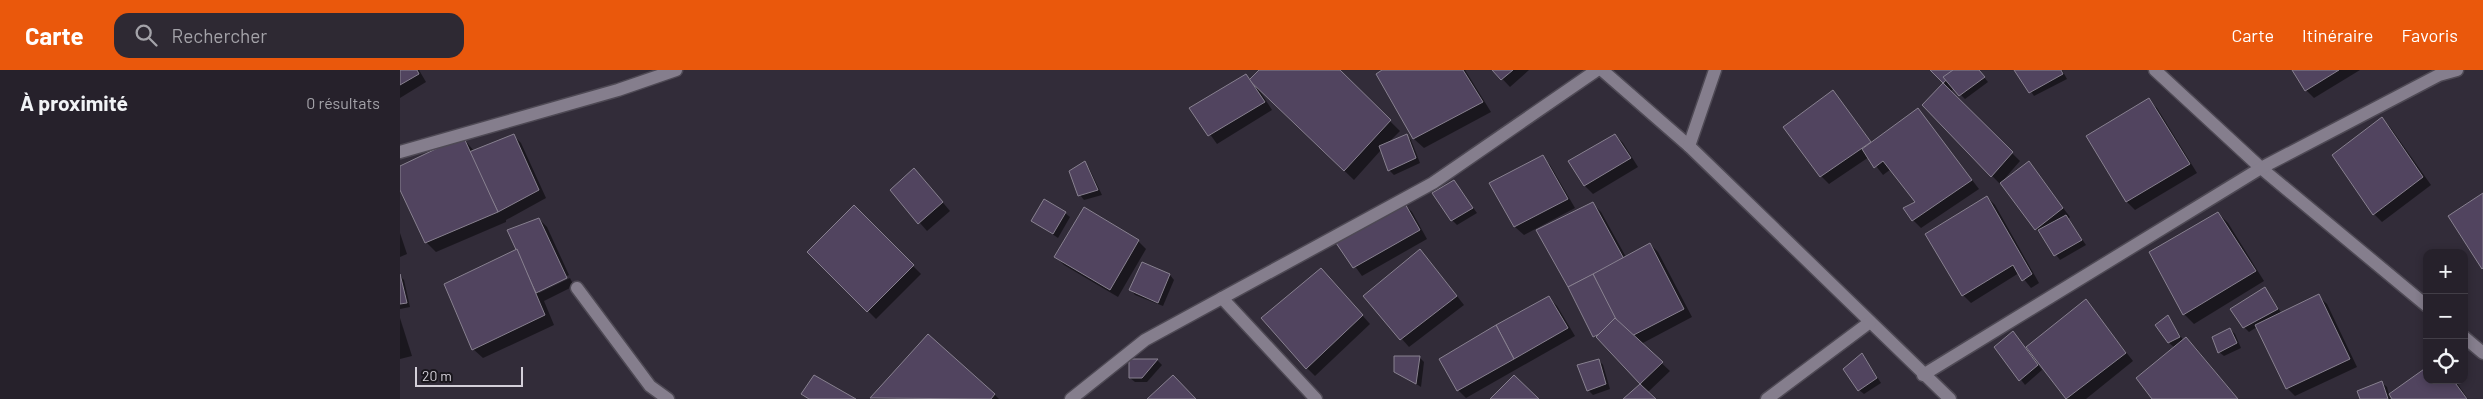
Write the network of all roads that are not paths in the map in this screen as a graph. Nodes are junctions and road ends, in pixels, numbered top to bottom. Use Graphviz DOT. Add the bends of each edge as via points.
graph roads {
  1 [pos="676,70"];
  2 [pos="1597,70"];
  3 [pos="1602,70"];
  4 [pos="1716,70"];
  5 [pos="2155,70"];
  6 [pos="2457,70"];
  7 [pos="1689,146"];
  8 [pos="400,152"];
  9 [pos="2261,168"];
  10 [pos="577,288"];
  11 [pos="1222,298"];
  12 [pos="2423,303"];
  13 [pos="1870,322"];
  14 [pos="2466,339"];
  15 [pos="2483,353"];
  16 [pos="1923,374"];
  17 [pos="668,399"];
  18 [pos="1070,399"];
  19 [pos="1316,399"];
  20 [pos="1767,399"];
  21 [pos="1950,399"];
  1 -- 8 [label="street" via="618,90"];
  2 -- 11 [label="street" via="1433,183"];
  3 -- 7 [label="street"];
  4 -- 7 [label="street"];
  5 -- 9 [label="street"];
  6 -- 9 [label="street" via="2439,75"];
  7 -- 13 [label="street"];
  9 -- 12 [label="street"];
  9 -- 16 [label="street"];
  10 -- 17 [label="street" via="650,386"];
  11 -- 18 [label="street" via="1145,340"];
  11 -- 19 [label="street"];
  13 -- 16 [label="street"];
  13 -- 20 [label="street"];
  14 -- 15 [label="street"];
  16 -- 21 [label="street"];
}
